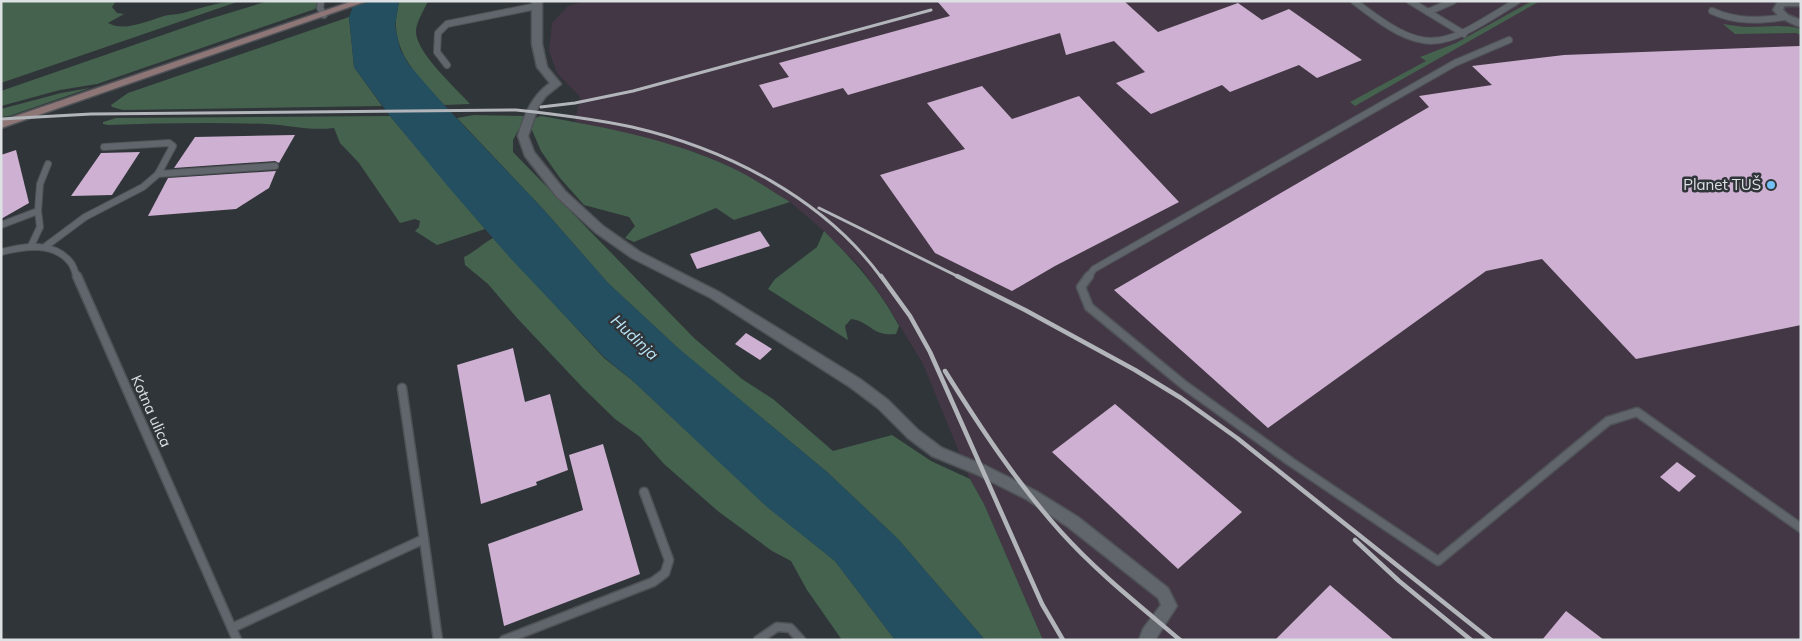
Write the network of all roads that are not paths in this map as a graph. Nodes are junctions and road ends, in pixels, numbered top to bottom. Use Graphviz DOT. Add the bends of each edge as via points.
graph roads {
  1 [pos="321,1"];
  2 [pos="363,1"];
  3 [pos="1354,1"];
  4 [pos="1410,1"];
  5 [pos="1453,1"];
  6 [pos="1517,1"];
  7 [pos="1780,2"];
  8 [pos="1801,3"];
  9 [pos="537,4"];
  10 [pos="1712,11"];
  11 [pos="1428,12"];
  12 [pos="327,14"];
  13 [pos="1784,17"];
  14 [pos="1801,24"];
  15 [pos="1464,34"];
  16 [pos="1509,40"];
  17 [pos="446,65"];
  18 [pos="1,125"];
  19 [pos="104,147"];
  20 [pos="48,164"];
  21 [pos="275,166"];
  22 [pos="158,174"];
  23 [pos="38,211"];
  24 [pos="1,226"];
  25 [pos="32,246"];
  26 [pos="46,246"];
  27 [pos="1,252"];
  28 [pos="402,388"];
  29 [pos="644,492"];
  30 [pos="1801,528"];
  31 [pos="424,539"];
  32 [pos="232,628"];
  33 [pos="237,640"];
  34 [pos="438,640"];
  35 [pos="504,640"];
  36 [pos="758,640"];
  37 [pos="801,640"];
  38 [pos="1147,640"];
  1 -- 12 [label="lane" via="320,8"];
  2 -- 12 [label="street"];
  3 -- 15 [label="lane" via="1393,32 1409,39 1439,42"];
  4 -- 11 [label="lane"];
  5 -- 11 [label="lane"];
  6 -- 15 [label="lane"];
  7 -- 8 [label="street"];
  7 -- 13 [label="street" via="1778,10"];
  9 -- 17 [label="lane" via="447,24 438,33 437,52"];
  9 -- 38 [label="street" via="537,44 542,67 556,84 542,94 533,107 523,136 529,153 561,194 599,229 636,255 715,295 855,383 937,452 1031,495 1073,522 1163,593 1169,606"];
  10 -- 13 [label="lane" via="1749,22"];
  11 -- 15 [label="lane"];
  12 -- 18 [label="street"];
  13 -- 14 [label="street"];
  16 -- 30 [label="lane" via="1455,63 1094,270 1081,288 1089,307 1184,385 1438,561 1608,421 1637,412"];
  19 -- 22 [label="lane" via="169,143 173,146"];
  20 -- 23 [label="lane" via="40,184"];
  21 -- 22 [label="lane"];
  22 -- 26 [label="lane" via="143,187 78,222"];
  23 -- 24 [label="lane"];
  23 -- 25 [label="lane" via="40,227"];
  25 -- 26 [label="lane"];
  25 -- 27 [label="lane"];
  26 -- 32 [label="lane, Kotna ulica" via="70,263"];
  28 -- 31 [label="lane"];
  29 -- 35 [label="lane" via="668,560 665,573 653,582"];
  31 -- 32 [label="lane"];
  31 -- 34 [label="lane"];
  32 -- 33 [label="lane, Kotna ulica"];
  36 -- 37 [label="lane" via="777,627 790,628"];
}
